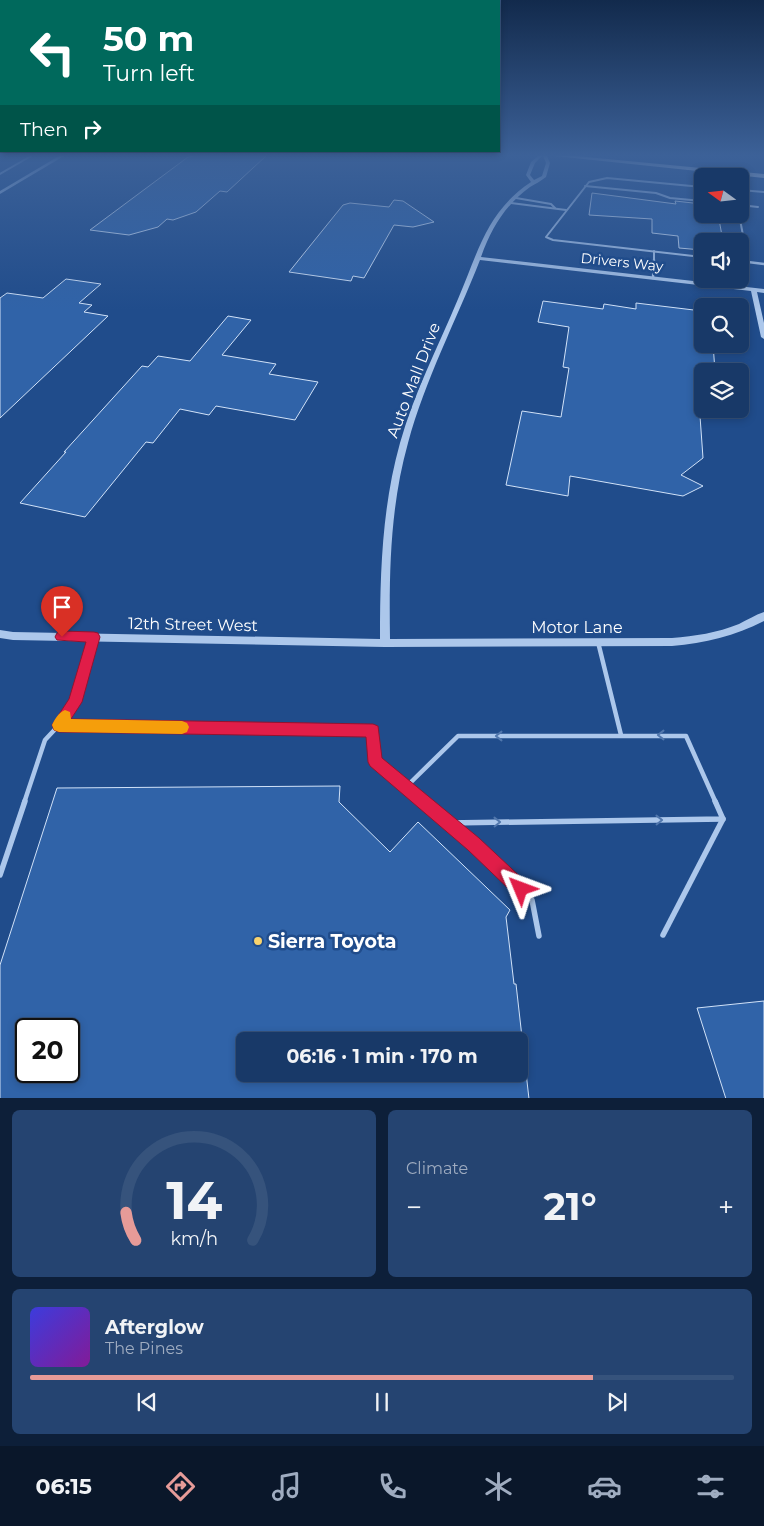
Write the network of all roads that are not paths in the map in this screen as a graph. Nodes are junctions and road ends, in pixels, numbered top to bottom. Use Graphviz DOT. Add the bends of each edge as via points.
graph roads {
  1 [pos="507,207"];
  2 [pos="537,207"];
  3 [pos="568,207"];
  4 [pos="555,208"];
  5 [pos="566,210"];
  6 [pos="654,251"];
  7 [pos="694,256"];
  8 [pos="478,258"];
  9 [pos="749,262"];
  10 [pos="764,264"];
  11 [pos="653,278"];
  12 [pos="754,290"];
  13 [pos="764,291"];
  14 [pos="764,337"];
  15 [pos="764,616"];
  16 [pos="0,634"];
  17 [pos="94,637"];
  18 [pos="598,642"];
  19 [pos="385,643"];
  20 [pos="59,725"];
  21 [pos="621,735"];
  22 [pos="406,787"];
  23 [pos="723,819"];
  24 [pos="448,823"];
  25 [pos="0,875"];
  26 [pos="663,935"];
  27 [pos="538,936"];
  1 -- 8 [label="street, Auto Mall Drive" via="492,224"];
  2 -- 4 [label="lane"];
  3 -- 5 [label="lane"];
  4 -- 5 [label="lane"];
  5 -- 6 [label="lane" via="546,237"];
  6 -- 7 [label="lane"];
  6 -- 11 [label="lane"];
  8 -- 11 [label="street, Drivers Way"];
  8 -- 19 [label="street, Auto Mall Drive" via="412,416 399,464 385,582"];
  9 -- 10 [label="lane"];
  11 -- 12 [label="street, Drivers Way"];
  12 -- 13 [label="street, Drivers Way"];
  12 -- 14 [label="street"];
  15 -- 18 [label="street, Motor Lane" via="730,632 702,640"];
  16 -- 17 [label="street, 12th Street West"];
  17 -- 19 [label="street, 12th Street West"];
  17 -- 20 [label="lane" via="75,702"];
  18 -- 19 [label="street, Motor Lane"];
  18 -- 21 [label="lane"];
  20 -- 22 [label="lane" via="373,730 375,762"];
  20 -- 25 [label="lane" via="45,740"];
  21 -- 22 [label="lane, one-way" via="458,736"];
  23 -- 21 [label="lane, one-way" via="686,736"];
  22 -- 24 [label="lane"];
  24 -- 23 [label="lane, one-way"];
  23 -- 26 [label="lane"];
  24 -- 27 [label="lane" via="532,900"];
}
